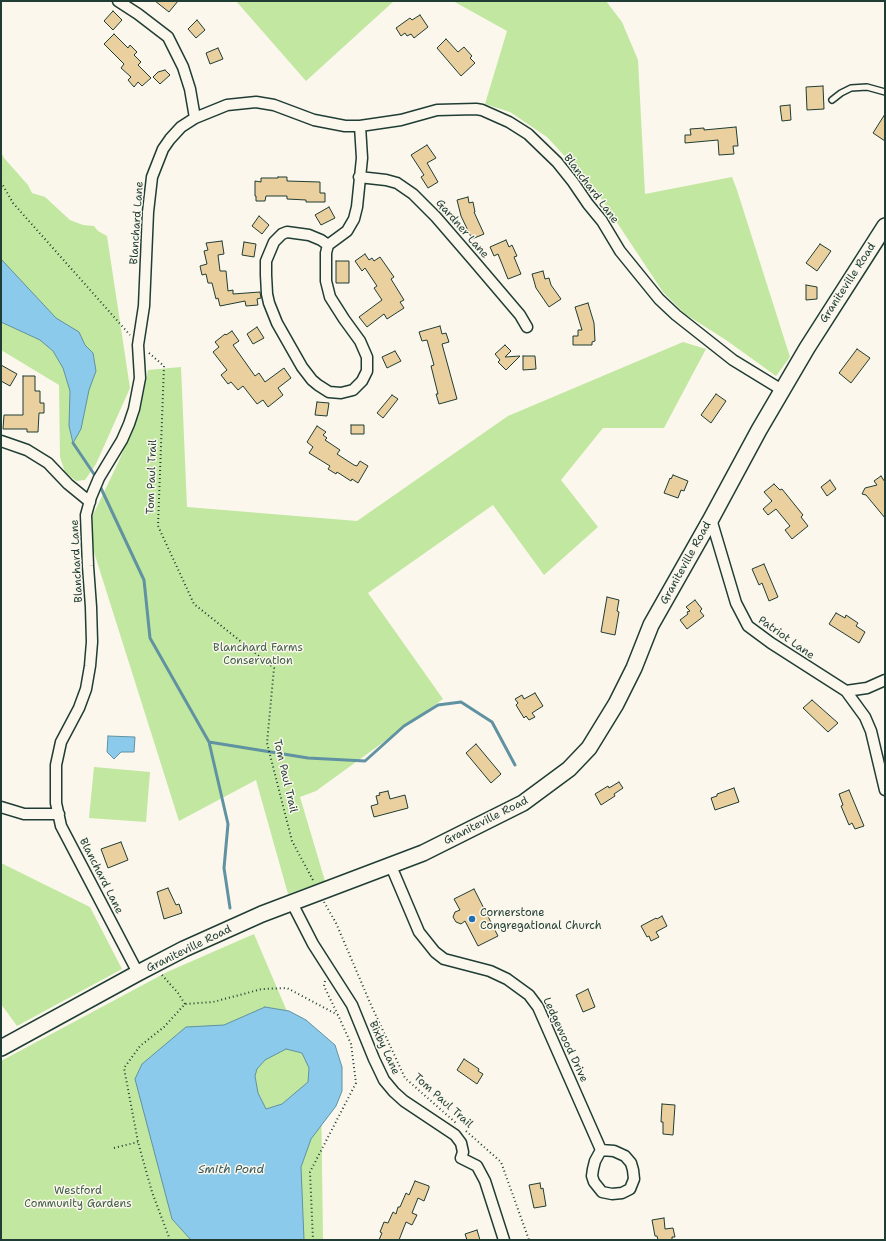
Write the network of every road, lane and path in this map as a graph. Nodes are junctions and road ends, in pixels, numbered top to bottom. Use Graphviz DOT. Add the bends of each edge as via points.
graph roads {
  1 [pos="118,1"];
  2 [pos="885,92"];
  3 [pos="832,100"];
  4 [pos="1,117"];
  5 [pos="195,118"];
  6 [pos="1,122"];
  7 [pos="360,126"];
  8 [pos="359,177"];
  9 [pos="1,182"];
  10 [pos="885,226"];
  11 [pos="328,245"];
  12 [pos="527,327"];
  13 [pos="138,345"];
  14 [pos="782,390"];
  15 [pos="1,441"];
  16 [pos="90,502"];
  17 [pos="711,519"];
  18 [pos="885,680"];
  19 [pos="846,690"];
  20 [pos="885,790"];
  21 [pos="1,806"];
  22 [pos="59,814"];
  23 [pos="391,866"];
  24 [pos="319,892"];
  25 [pos="292,903"];
  26 [pos="153,965"];
  27 [pos="326,966"];
  28 [pos="138,973"];
  29 [pos="185,1004"];
  30 [pos="338,1015"];
  31 [pos="1,1048"];
  32 [pos="459,1125"];
  33 [pos="465,1130"];
  34 [pos="138,1142"];
  35 [pos="114,1148"];
  36 [pos="601,1150"];
  37 [pos="170,1240"];
  38 [pos="313,1240"];
  39 [pos="504,1240"];
  40 [pos="529,1240"];
  1 -- 5 [label="street" via="168,38 183,66"];
  2 -- 3 [label="lane" via="867,87 850,88"];
  4 -- 6 [label="path"];
  5 -- 7 [label="street, Blanchard Lane" via="227,105 256,102 274,105 314,120"];
  5 -- 13 [label="street, Blanchard Lane" via="181,126 170,139 163,149 152,177 144,306"];
  7 -- 8 [label="street" via="362,158"];
  7 -- 14 [label="street, Blanchard Lane" via="401,120 437,110 476,109 509,122 528,134 557,162 602,221 620,251 659,299 733,360"];
  8 -- 11 [label="street" via="354,219 347,231"];
  8 -- 12 [label="street, Gardner Lane" via="397,183 416,197 520,315"];
  9 -- 13 [label="path, Tom Paul Trail" via="13,203"];
  10 -- 14 [label="main road, Graniteville Road"];
  11 -- 11 [label="street" via="303,234 282,234 274,242 266,261 267,294 276,323 302,367 318,385 329,392 341,393 353,390 360,384 368,365 360,341 330,296 326,281"];
  13 -- 16 [label="street, Blanchard Lane" via="140,378 134,408 122,440 99,478"];
  13 -- 24 [label="path, Tom Paul Trail" via="164,366 158,526 194,604 274,668 267,745 292,841"];
  14 -- 17 [label="main road, Graniteville Road"];
  15 -- 16 [label="street" via="27,450 48,463"];
  16 -- 22 [label="street, Blanchard Lane" via="86,515 86,544 92,642 90,666 86,689 61,742 56,765"];
  17 -- 19 [label="street, Patriot Lane" via="736,603 748,626"];
  17 -- 23 [label="main road, Graniteville Road" via="651,625 616,704 586,751 569,769 524,803"];
  18 -- 19 [label="street" via="867,688"];
  19 -- 20 [label="street, Patriot Lane" via="865,717 871,731"];
  21 -- 22 [label="street" via="24,814"];
  22 -- 28 [label="street, Blanchard Lane" via="61,826"];
  23 -- 24 [label="main road, Graniteville Road"];
  23 -- 36 [label="street, Ledgewood Drive" via="419,932 435,952 444,959 490,971 507,979 529,995 538,1007"];
  24 -- 25 [label="main road, Graniteville Road"];
  24 -- 32 [label="path, Tom Paul Trail" via="336,923 405,1078"];
  25 -- 26 [label="main road, Graniteville Road" via="262,914"];
  25 -- 27 [label="street, Bixby Lane"];
  26 -- 28 [label="main road, Graniteville Road"];
  26 -- 29 [label="path"];
  27 -- 30 [label="path" via="324,986"];
  27 -- 39 [label="street, Bixby Lane" via="352,1005 384,1080 404,1101 455,1135 461,1143 461,1158 477,1166 485,1181"];
  28 -- 31 [label="main road, Graniteville Road"];
  29 -- 30 [label="path" via="213,1002 262,989 286,988"];
  29 -- 34 [label="path" via="164,1027 140,1046 124,1068"];
  30 -- 38 [label="path" via="352,1044 356,1083 310,1172"];
  33 -- 40 [label="path, Tom Paul Trail" via="500,1162"];
  34 -- 35 [label="path"];
  34 -- 37 [label="path" via="152,1192"];
  36 -- 36 [label="street" via="614,1151 625,1156 631,1163 634,1179 630,1189 612,1194 602,1192 594,1182 593,1169"];
}
